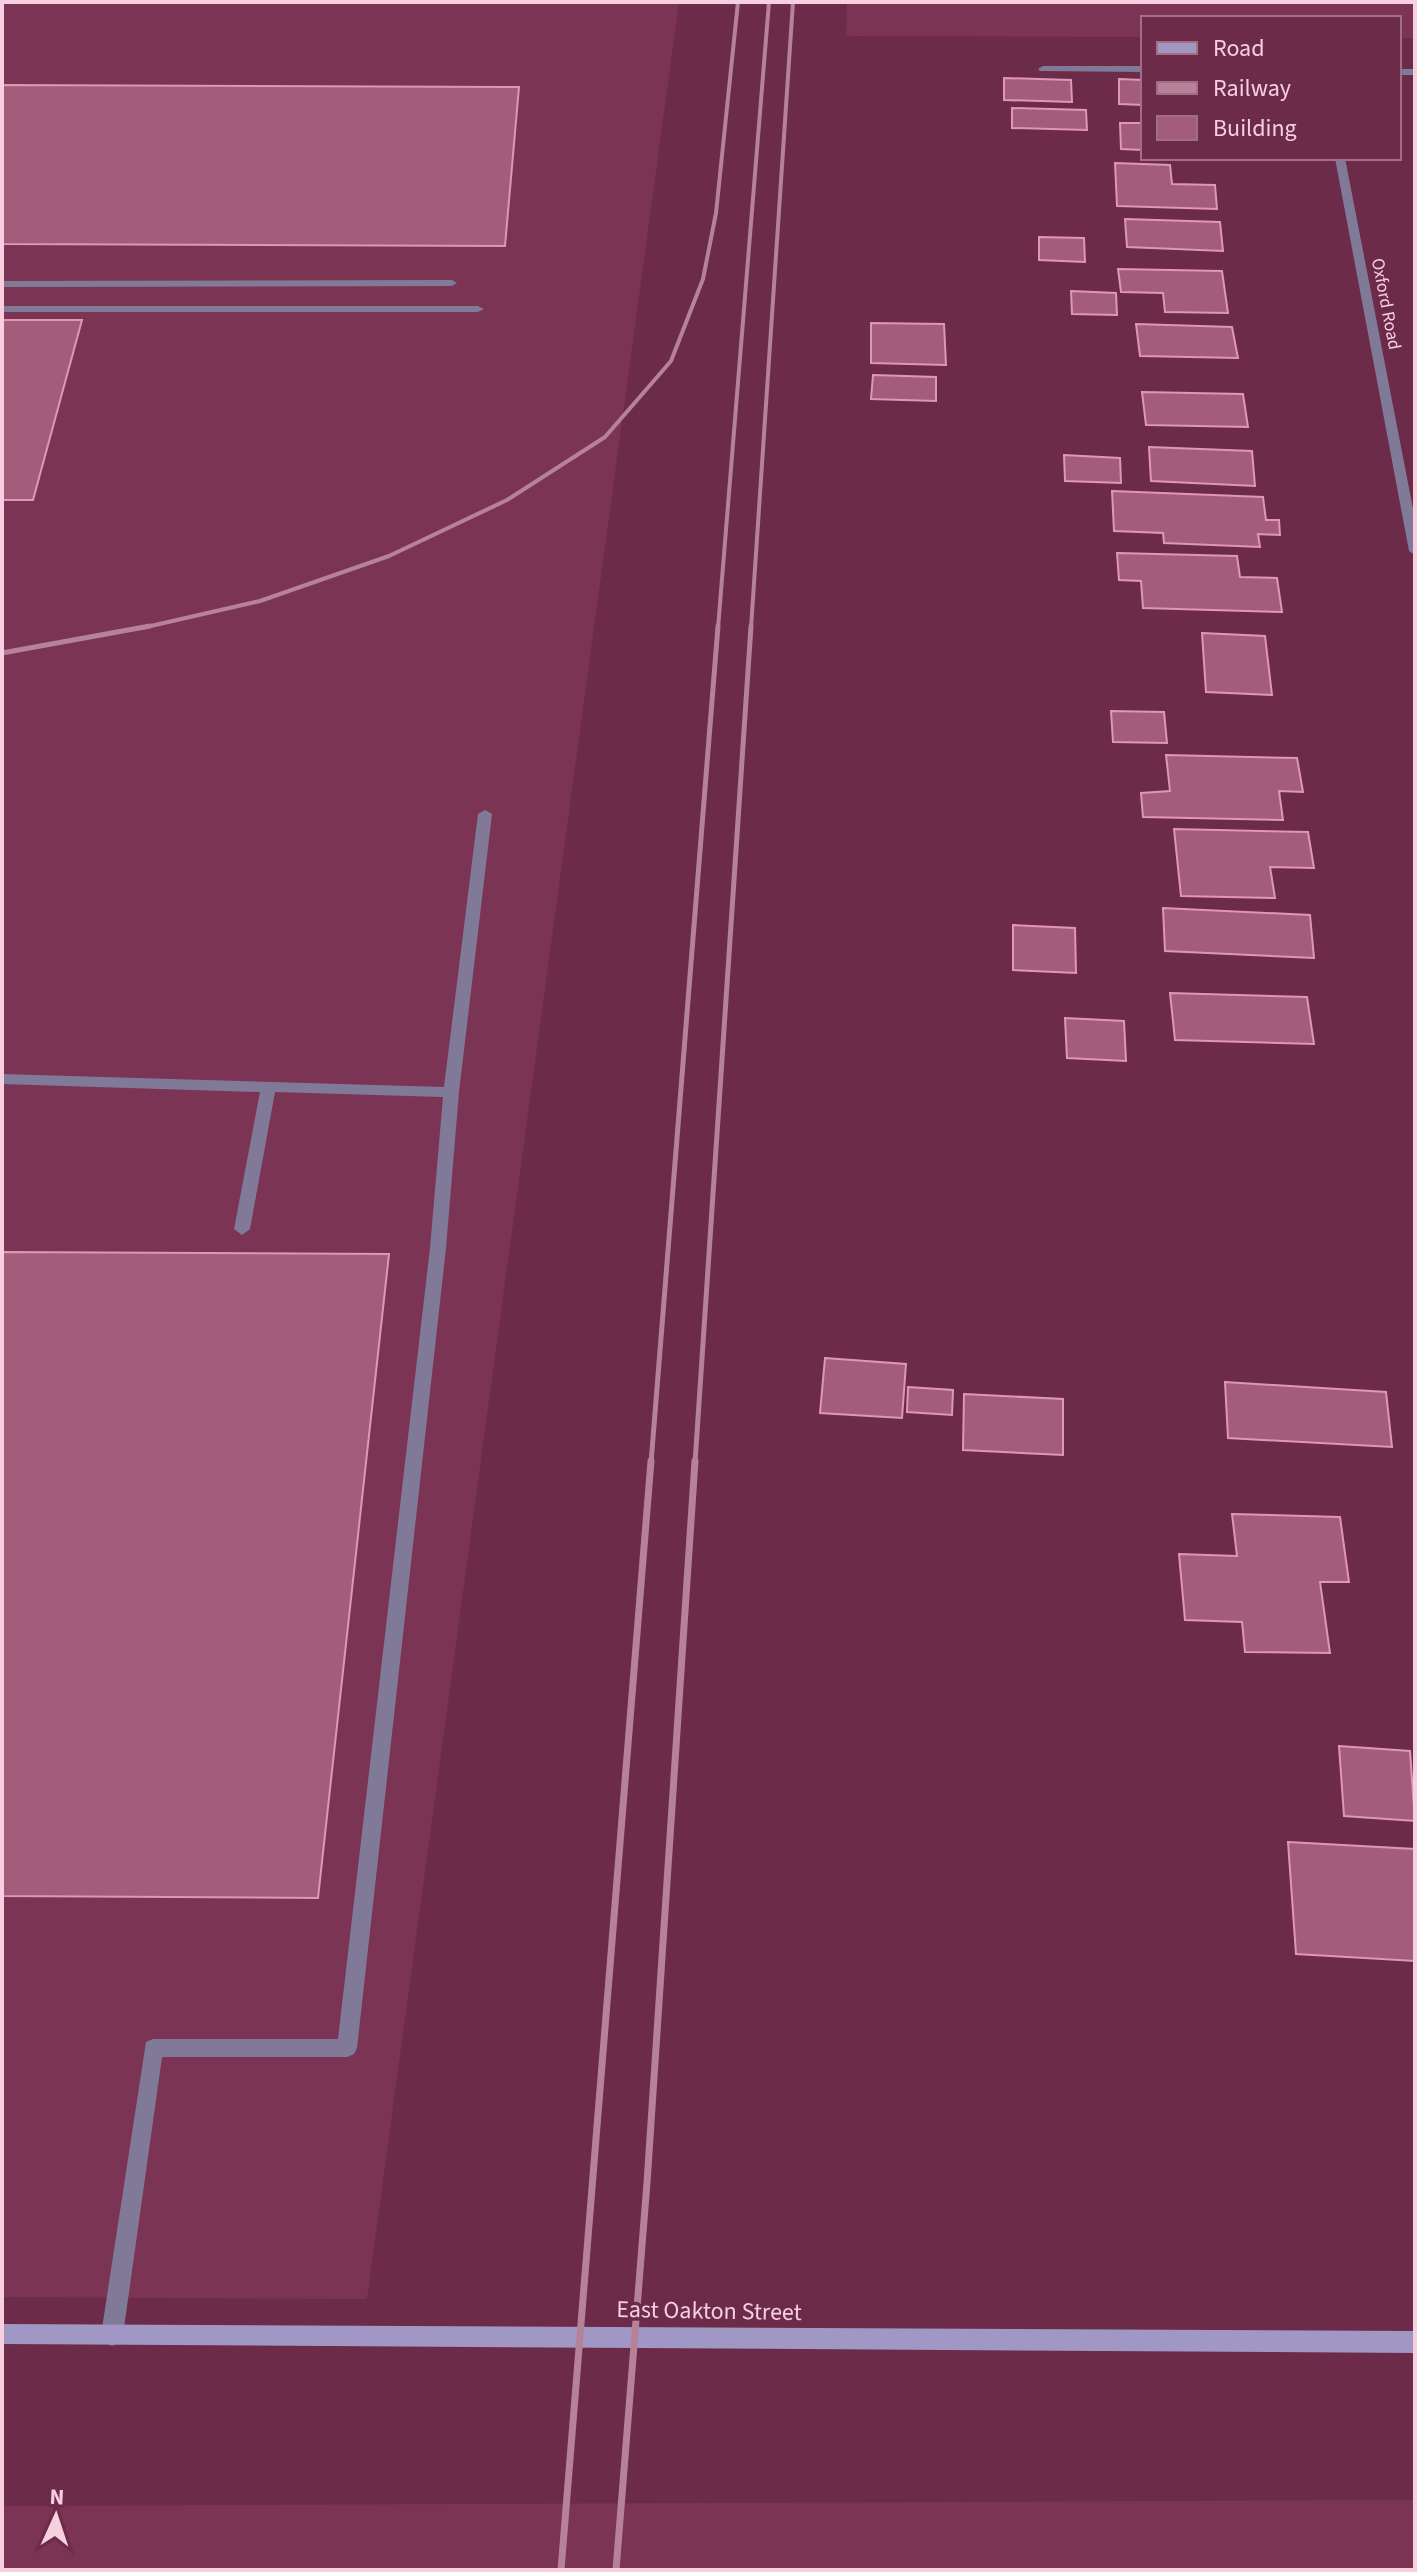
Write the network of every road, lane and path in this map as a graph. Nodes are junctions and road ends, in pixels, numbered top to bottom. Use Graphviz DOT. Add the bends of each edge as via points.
graph roads {
  1 [pos="1043,69"];
  2 [pos="1141,69"];
  3 [pos="1340,160"];
  4 [pos="452,283"];
  5 [pos="2,284"];
  6 [pos="2,309"];
  7 [pos="478,309"];
  8 [pos="1415,551"];
  9 [pos="485,814"];
  10 [pos="2,1079"];
  11 [pos="268,1087"];
  12 [pos="451,1092"];
  13 [pos="242,1229"];
  14 [pos="2,2334"];
  15 [pos="112,2335"];
  16 [pos="1415,2342"];
  1 -- 2 [label="street"];
  3 -- 8 [label="street, Oxford Road"];
  4 -- 5 [label="street"];
  6 -- 7 [label="street"];
  9 -- 12 [label="street"];
  10 -- 11 [label="street"];
  11 -- 12 [label="street"];
  11 -- 13 [label="street"];
  12 -- 15 [label="street" via="435,1280 347,2048 153,2048"];
  14 -- 15 [label="main road, East Oakton Street"];
  15 -- 16 [label="main road, East Oakton Street"];
}
